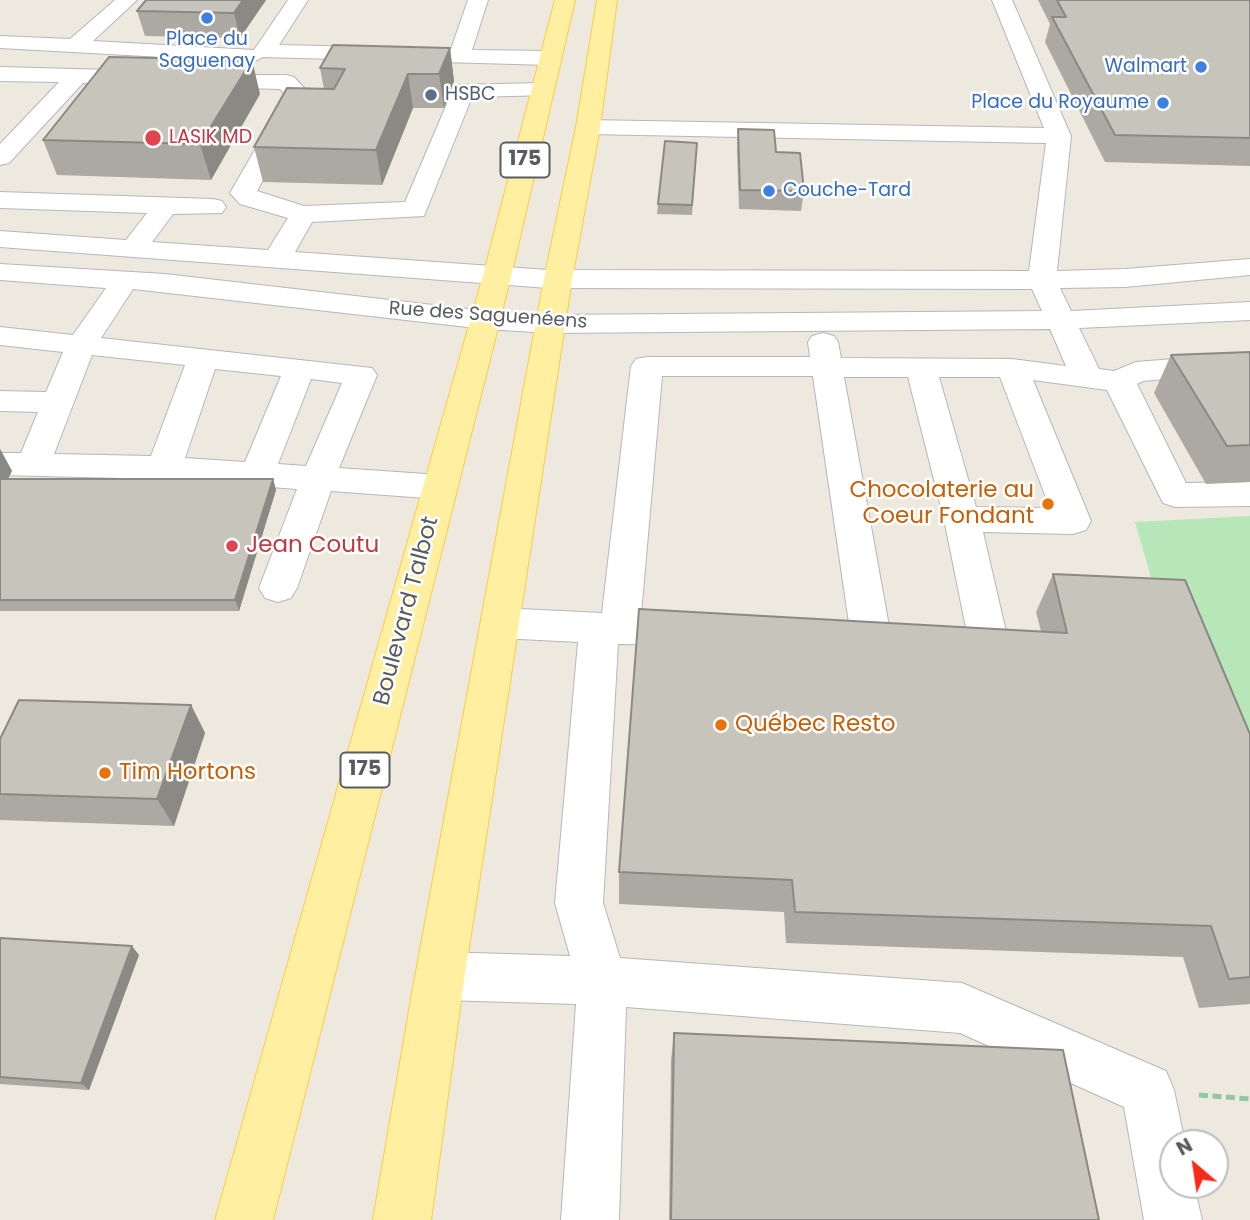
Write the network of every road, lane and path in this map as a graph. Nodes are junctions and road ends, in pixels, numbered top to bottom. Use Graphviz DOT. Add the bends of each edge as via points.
graph roads {
  1 [pos="127,0"];
  2 [pos="298,0"];
  3 [pos="478,0"];
  4 [pos="565,0"];
  5 [pos="607,0"];
  6 [pos="1002,0"];
  7 [pos="0,41"];
  8 [pos="76,45"];
  9 [pos="264,51"];
  10 [pos="458,56"];
  11 [pos="550,58"];
  12 [pos="77,76"];
  13 [pos="4,78"];
  14 [pos="542,90"];
  15 [pos="588,127"];
  16 [pos="1059,136"];
  17 [pos="0,158"];
  18 [pos="0,200"];
  19 [pos="166,206"];
  20 [pos="213,207"];
  21 [pos="303,214"];
  22 [pos="0,239"];
  23 [pos="133,250"];
  24 [pos="277,259"];
  25 [pos="1250,267"];
  26 [pos="0,272"];
  27 [pos="496,276"];
  28 [pos="558,279"];
  29 [pos="125,280"];
  30 [pos="1042,280"];
  31 [pos="1250,311"];
  32 [pos="485,320"];
  33 [pos="1061,320"];
  34 [pos="821,323"];
  35 [pos="551,324"];
  36 [pos="0,336"];
  37 [pos="81,345"];
  38 [pos="203,358"];
  39 [pos="1250,362"];
  40 [pos="827,367"];
  41 [pos="300,368"];
  42 [pos="921,368"];
  43 [pos="1012,368"];
  44 [pos="1102,379"];
  45 [pos="0,401"];
  46 [pos="58,403"];
  47 [pos="17,464"];
  48 [pos="164,468"];
  49 [pos="257,474"];
  50 [pos="318,479"];
  51 [pos="440,487"];
  52 [pos="1250,494"];
  53 [pos="962,519"];
  54 [pos="278,588"];
  55 [pos="500,623"];
  56 [pos="609,628"];
  57 [pos="715,631"];
  58 [pos="441,976"];
  59 [pos="602,981"];
  60 [pos="244,1220"];
  61 [pos="402,1220"];
  62 [pos="590,1220"];
  63 [pos="1173,1220"];
  1 -- 8 [label="street"];
  2 -- 9 [label="street"];
  3 -- 10 [label="street"];
  4 -- 11 [label="main road, Boulevard Talbot / 175"];
  5 -- 15 [label="main road, 175"];
  6 -- 16 [label="street"];
  7 -- 8 [label="street"];
  8 -- 9 [label="street" via="252,57"];
  9 -- 10 [label="street"];
  10 -- 11 [label="street"];
  11 -- 14 [label="main road, Boulevard Talbot / 175"];
  12 -- 13 [label="street"];
  12 -- 17 [label="street"];
  12 -- 21 [label="street" via="286,82 298,95 243,193"];
  14 -- 21 [label="street" via="463,90 415,210"];
  14 -- 27 [label="main road, Boulevard Talbot / 175"];
  15 -- 16 [label="street"];
  15 -- 28 [label="main road, 175"];
  16 -- 30 [label="street"];
  18 -- 19 [label="street"];
  19 -- 20 [label="street"];
  19 -- 23 [label="street"];
  21 -- 24 [label="street"];
  22 -- 23 [label="street, Rue des Saguenéens"];
  23 -- 24 [label="street, Rue des Saguenéens"];
  24 -- 27 [label="street, Rue des Saguenéens"];
  25 -- 30 [label="street, Rue des Saguenéens"];
  26 -- 29 [label="street, Rue des Saguenéens"];
  27 -- 28 [label="street, Rue des Saguenéens"];
  27 -- 32 [label="main road, Boulevard Talbot / 175"];
  28 -- 30 [label="street, Rue des Saguenéens"];
  28 -- 35 [label="main road, 175"];
  29 -- 32 [label="street, Rue des Saguenéens"];
  29 -- 37 [label="street"];
  30 -- 33 [label="street"];
  31 -- 33 [label="street, Rue des Saguenéens"];
  32 -- 35 [label="street, Rue des Saguenéens"];
  32 -- 51 [label="main road, Boulevard Talbot / 175"];
  33 -- 34 [label="street, Rue des Saguenéens"];
  33 -- 44 [label="street"];
  34 -- 35 [label="street, Rue des Saguenéens"];
  34 -- 40 [label="street"];
  35 -- 55 [label="main road, 175"];
  36 -- 37 [label="street"];
  37 -- 38 [label="street"];
  37 -- 46 [label="street"];
  38 -- 41 [label="street"];
  38 -- 48 [label="street"];
  39 -- 44 [label="street"];
  40 -- 42 [label="street"];
  40 -- 53 [label="street" via="884,638 989,645"];
  40 -- 56 [label="street" via="648,366"];
  41 -- 49 [label="street"];
  41 -- 50 [label="street" via="361,375"];
  42 -- 43 [label="street"];
  42 -- 53 [label="street"];
  43 -- 44 [label="street"];
  43 -- 53 [label="street" via="1073,521"];
  44 -- 52 [label="street" via="1175,495"];
  45 -- 46 [label="street"];
  46 -- 47 [label="street"];
  47 -- 48 [label="street"];
  48 -- 49 [label="street"];
  49 -- 50 [label="street"];
  50 -- 51 [label="street"];
  50 -- 54 [label="street"];
  51 -- 60 [label="main road, Boulevard Talbot / 175"];
  55 -- 56 [label="street"];
  55 -- 58 [label="main road, 175"];
  56 -- 57 [label="street"];
  56 -- 59 [label="street" via="579,903"];
  58 -- 59 [label="street"];
  58 -- 61 [label="main road, 175"];
  59 -- 62 [label="street"];
  59 -- 63 [label="street" via="962,1008 1147,1090"];
}
